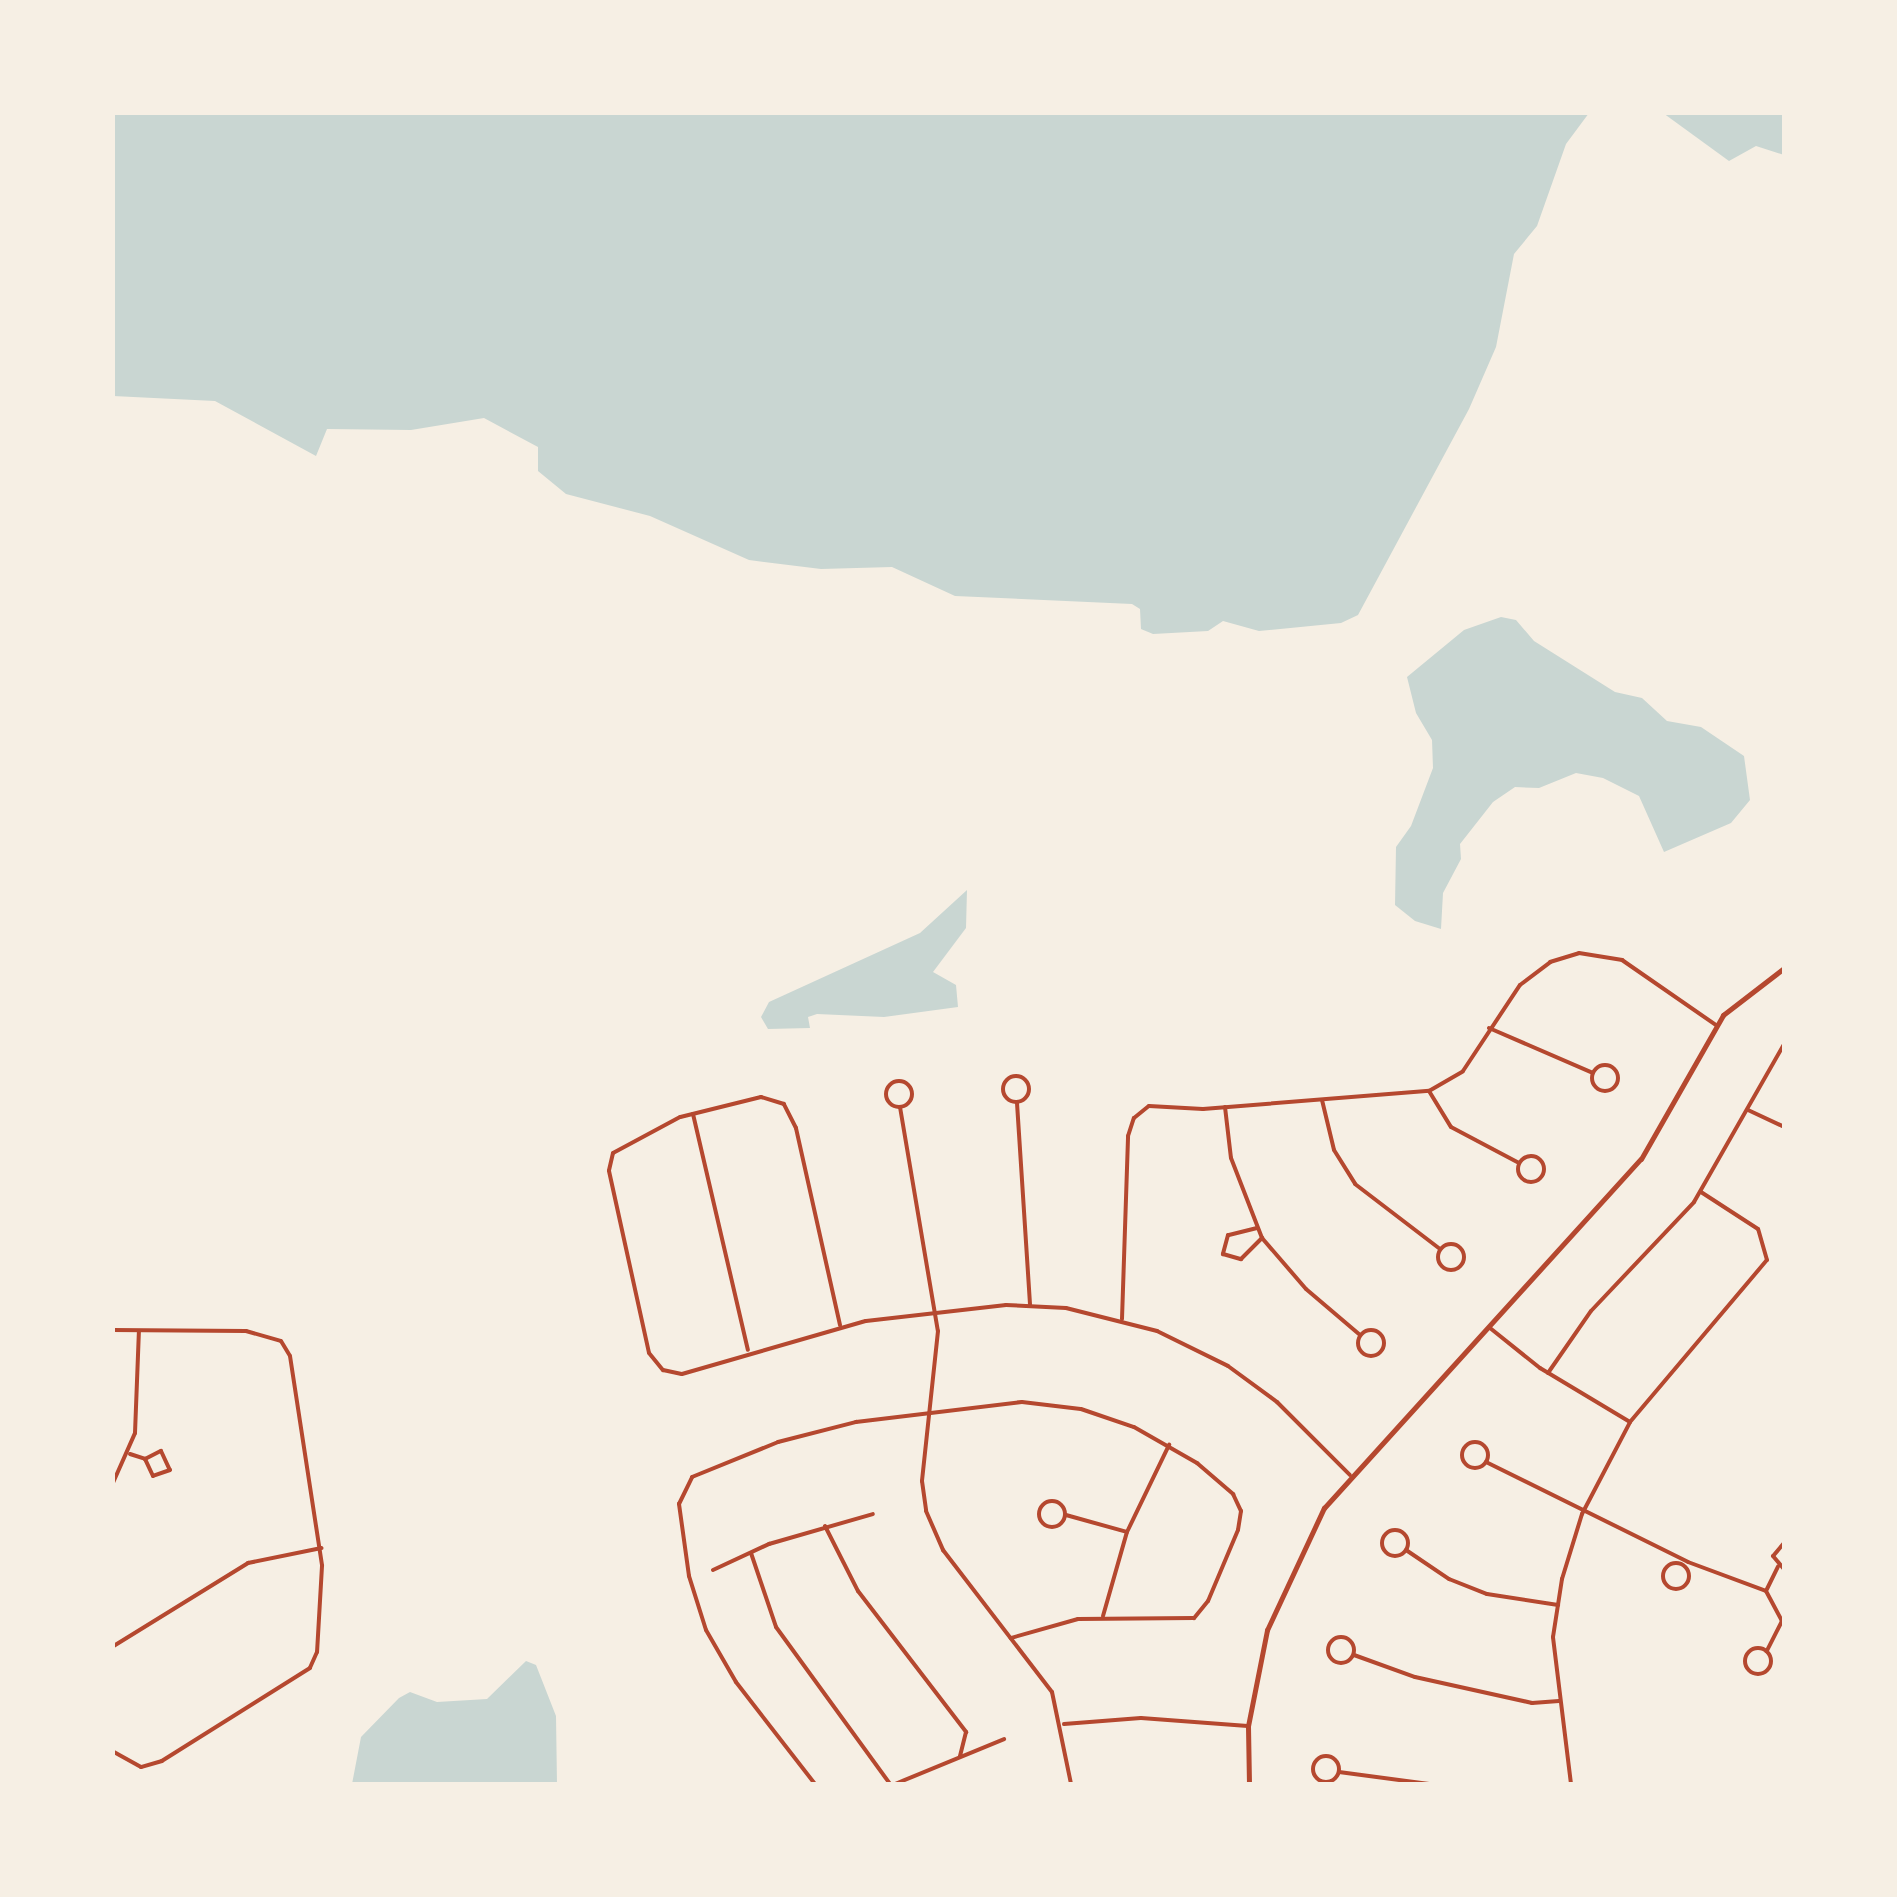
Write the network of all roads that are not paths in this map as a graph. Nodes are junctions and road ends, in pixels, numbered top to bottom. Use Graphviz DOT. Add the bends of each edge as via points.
graph roads {
  1 [pos="1784,968"];
  2 [pos="1716,1024"];
  3 [pos="1489,1028"];
  4 [pos="1784,1044"];
  5 [pos="1593,1073"];
  6 [pos="1429,1091"];
  7 [pos="1322,1100"];
  8 [pos="1017,1103"];
  9 [pos="900,1107"];
  10 [pos="1225,1107"];
  11 [pos="1747,1110"];
  12 [pos="693,1114"];
  13 [pos="1784,1128"];
  14 [pos="1519,1163"];
  15 [pos="1701,1192"];
  16 [pos="1257,1228"];
  17 [pos="1262,1238"];
  18 [pos="1440,1249"];
  19 [pos="1030,1305"];
  20 [pos="935,1312"];
  21 [pos="1122,1319"];
  22 [pos="840,1325"];
  23 [pos="1490,1328"];
  24 [pos="112,1330"];
  25 [pos="139,1330"];
  26 [pos="1360,1335"];
  27 [pos="748,1350"];
  28 [pos="1548,1373"];
  29 [pos="933,1409"];
  30 [pos="1630,1422"];
  31 [pos="1169,1444"];
  32 [pos="130,1454"];
  33 [pos="145,1459"];
  34 [pos="1486,1462"];
  35 [pos="1350,1474"];
  36 [pos="112,1485"];
  37 [pos="1584,1511"];
  38 [pos="874,1514"];
  39 [pos="1066,1515"];
  40 [pos="826,1526"];
  41 [pos="1127,1532"];
  42 [pos="1784,1543"];
  43 [pos="321,1548"];
  44 [pos="1406,1550"];
  45 [pos="751,1552"];
  46 [pos="1683,1562"];
  47 [pos="1781,1568"];
  48 [pos="712,1570"];
  49 [pos="1766,1591"];
  50 [pos="1558,1605"];
  51 [pos="1103,1617"];
  52 [pos="1011,1638"];
  53 [pos="112,1647"];
  54 [pos="1767,1652"];
  55 [pos="1354,1655"];
  56 [pos="1559,1701"];
  57 [pos="1064,1724"];
  58 [pos="1248,1726"];
  59 [pos="1004,1739"];
  60 [pos="112,1751"];
  61 [pos="960,1756"];
  62 [pos="1339,1772"];
  63 [pos="815,1784"];
  64 [pos="892,1784"];
  65 [pos="1072,1784"];
  66 [pos="1248,1784"];
  67 [pos="1429,1784"];
  68 [pos="1572,1784"];
  1 -- 2 [label="street" via="1752,987"];
  2 -- 3 [label="street" via="1634,967 1596,953 1564,956 1540,968"];
  2 -- 23 [label="street" via="1654,1142"];
  3 -- 5 [label="street"];
  3 -- 6 [label="street" via="1463,1070"];
  4 -- 11 [label="street"];
  5 -- 5 [label="street" via="1610,1066 1618,1084 1602,1091"];
  6 -- 7 [label="street"];
  6 -- 14 [label="street" via="1451,1127"];
  7 -- 10 [label="street"];
  7 -- 18 [label="street" via="1334,1150 1355,1184"];
  8 -- 8 [label="street" via="1003,1090 1016,1076 1030,1091"];
  8 -- 19 [label="street"];
  9 -- 9 [label="street" via="886,1095 897,1080 912,1094"];
  9 -- 20 [label="street"];
  10 -- 16 [label="street" via="1231,1158"];
  10 -- 21 [label="street" via="1159,1104 1140,1111 1129,1126"];
  11 -- 13 [label="street"];
  11 -- 15 [label="street"];
  12 -- 22 [label="street" via="761,1097 790,1110"];
  12 -- 27 [label="street"];
  12 -- 27 [label="street" via="627,1140 609,1162 645,1336 654,1362 673,1374"];
  14 -- 14 [label="street" via="1539,1159 1543,1176 1524,1181"];
  15 -- 28 [label="street" via="1590,1312"];
  15 -- 30 [label="street" via="1758,1229 1767,1260"];
  16 -- 17 [label="street"];
  16 -- 17 [label="street" via="1228,1236 1223,1254 1241,1259"];
  17 -- 26 [label="street"];
  18 -- 18 [label="street" via="1461,1248 1462,1265 1443,1268"];
  19 -- 20 [label="street"];
  19 -- 21 [label="street"];
  20 -- 22 [label="street"];
  20 -- 29 [label="street"];
  21 -- 35 [label="street" via="1228,1366"];
  22 -- 27 [label="street"];
  23 -- 28 [label="street"];
  23 -- 35 [label="street"];
  24 -- 25 [label="street"];
  25 -- 32 [label="street"];
  25 -- 43 [label="street" via="246,1331 281,1342 290,1356"];
  26 -- 26 [label="street" via="1379,1333 1381,1352 1364,1355"];
  28 -- 30 [label="street"];
  29 -- 31 [label="street" via="1022,1402 1071,1407"];
  29 -- 52 [label="street" via="922,1480 930,1524"];
  29 -- 63 [label="street" via="778,1442 692,1477 680,1494 689,1576 706,1630 736,1682"];
  30 -- 37 [label="street"];
  31 -- 41 [label="street"];
  31 -- 51 [label="street" via="1233,1494 1241,1511 1238,1530 1194,1618"];
  32 -- 33 [label="street"];
  32 -- 36 [label="street"];
  33 -- 33 [label="street" via="165,1452 170,1470 152,1476"];
  34 -- 34 [label="street" via="1468,1466 1464,1448 1481,1443"];
  34 -- 37 [label="street"];
  35 -- 58 [label="street" via="1286,1579 1260,1656"];
  37 -- 46 [label="street"];
  37 -- 50 [label="street"];
  38 -- 40 [label="street"];
  39 -- 39 [label="street" via="1051,1528 1038,1513 1051,1501"];
  39 -- 41 [label="street"];
  40 -- 45 [label="street"];
  40 -- 61 [label="street" via="858,1590 966,1732"];
  41 -- 51 [label="street"];
  42 -- 47 [label="street" via="1774,1553"];
  43 -- 53 [label="street" via="248,1563"];
  43 -- 60 [label="street" via="317,1652 310,1668 162,1762 141,1767"];
  44 -- 44 [label="street" via="1387,1554 1384,1536 1404,1533"];
  44 -- 50 [label="street" via="1449,1580 1487,1594"];
  45 -- 48 [label="street"];
  45 -- 64 [label="street" via="776,1627"];
  46 -- 46 [label="street" via="1687,1584 1670,1588 1664,1570"];
  46 -- 49 [label="street"];
  47 -- 49 [label="street"];
  49 -- 54 [label="street" via="1782,1621"];
  50 -- 56 [label="street"];
  51 -- 52 [label="street" via="1057,1622"];
  52 -- 57 [label="street" via="1052,1692"];
  54 -- 54 [label="street" via="1768,1670 1749,1671 1748,1652"];
  55 -- 55 [label="street" via="1337,1663 1330,1643 1349,1639"];
  55 -- 56 [label="street" via="1454,1686 1532,1703"];
  56 -- 68 [label="street"];
  57 -- 58 [label="street" via="1141,1718"];
  57 -- 65 [label="street"];
  58 -- 66 [label="street"];
  59 -- 61 [label="street"];
  61 -- 64 [label="street"];
  62 -- 62 [label="street" via="1323,1782 1314,1764 1328,1756"];
  62 -- 67 [label="street"];
}
